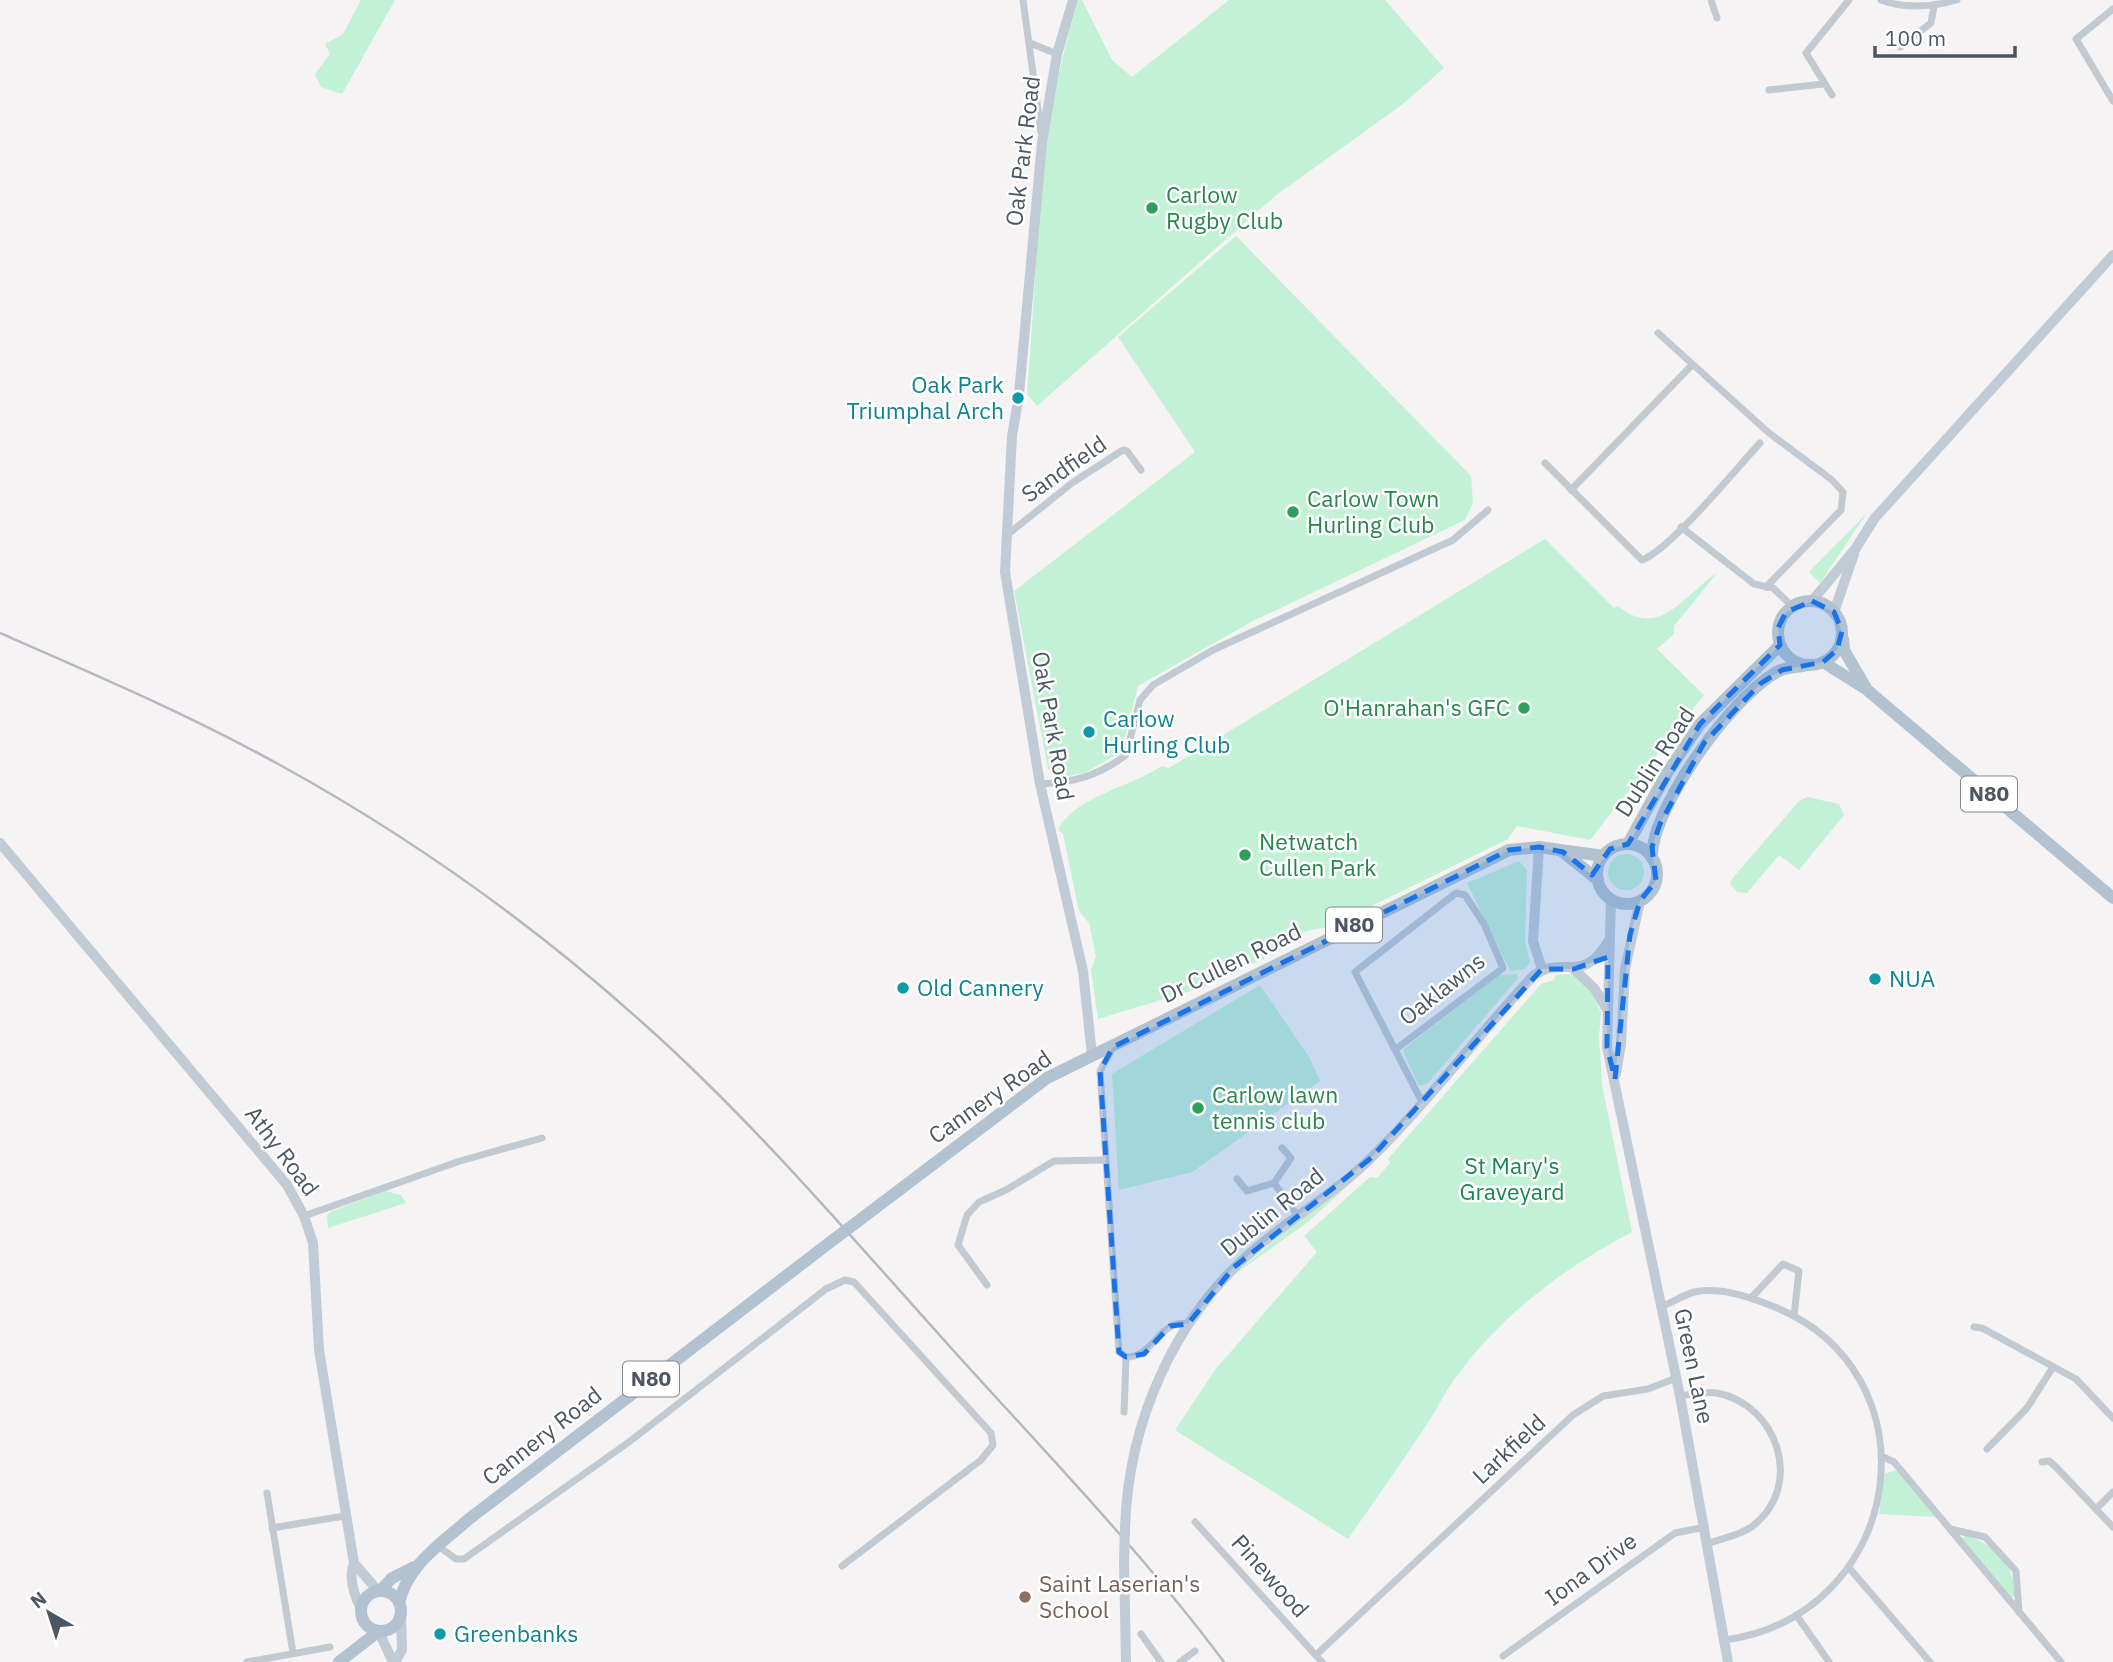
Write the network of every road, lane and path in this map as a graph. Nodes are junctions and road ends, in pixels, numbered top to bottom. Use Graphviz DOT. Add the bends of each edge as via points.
graph roads {
  1 [pos="1023,0"];
  2 [pos="1073,0"];
  3 [pos="1711,0"];
  4 [pos="1849,0"];
  5 [pos="1881,0"];
  6 [pos="1957,0"];
  7 [pos="1934,6"];
  8 [pos="2113,9"];
  9 [pos="1717,18"];
  10 [pos="1030,43"];
  11 [pos="1900,47"];
  12 [pos="1057,54"];
  13 [pos="1823,84"];
  14 [pos="1769,90"];
  15 [pos="1832,95"];
  16 [pos="2113,101"];
  17 [pos="1042,143"];
  18 [pos="2113,256"];
  19 [pos="1658,333"];
  20 [pos="1691,366"];
  21 [pos="1760,443"];
  22 [pos="1545,463"];
  23 [pos="1141,470"];
  24 [pos="1571,490"];
  25 [pos="1489,510"];
  26 [pos="1682,527"];
  27 [pos="1006,536"];
  28 [pos="1856,548"];
  29 [pos="1766,587"];
  30 [pos="1812,601"];
  31 [pos="1792,606"];
  32 [pos="1835,612"];
  33 [pos="1842,631"];
  34 [pos="1780,645"];
  35 [pos="1824,662"];
  36 [pos="1808,665"];
  37 [pos="1866,689"];
  38 [pos="1040,784"];
  39 [pos="0,843"];
  40 [pos="1628,844"];
  41 [pos="1539,847"];
  42 [pos="1563,852"];
  43 [pos="1603,856"];
  44 [pos="1652,858"];
  45 [pos="1598,880"];
  46 [pos="2113,898"];
  47 [pos="1611,899"];
  48 [pos="1640,901"];
  49 [pos="1609,940"];
  50 [pos="1608,968"];
  51 [pos="1542,969"];
  52 [pos="1625,969"];
  53 [pos="1576,970"];
  54 [pos="1607,1009"];
  55 [pos="1113,1047"];
  56 [pos="1396,1049"];
  57 [pos="1088,1057"];
  58 [pos="1100,1071"];
  59 [pos="1615,1079"];
  60 [pos="1422,1102"];
  61 [pos="542,1138"];
  62 [pos="1282,1148"];
  63 [pos="1104,1160"];
  64 [pos="1237,1179"];
  65 [pos="1274,1183"];
  66 [pos="304,1216"];
  67 [pos="1298,1216"];
  68 [pos="987,1285"];
  69 [pos="1751,1298"];
  70 [pos="1660,1307"];
  71 [pos="1794,1316"];
  72 [pos="1188,1324"];
  73 [pos="1974,1327"];
  74 [pos="1126,1357"];
  75 [pos="2053,1367"];
  76 [pos="1676,1378"];
  77 [pos="1680,1396"];
  78 [pos="1124,1412"];
  79 [pos="2113,1418"];
  80 [pos="1987,1449"];
  81 [pos="1881,1456"];
  82 [pos="2042,1462"];
  83 [pos="2113,1492"];
  84 [pos="267,1493"];
  85 [pos="2096,1510"];
  86 [pos="344,1516"];
  87 [pos="1195,1522"];
  88 [pos="1706,1527"];
  89 [pos="2113,1527"];
  90 [pos="272,1528"];
  91 [pos="1950,1529"];
  92 [pos="1709,1544"];
  93 [pos="438,1546"];
  94 [pos="354,1563"];
  95 [pos="842,1566"];
  96 [pos="414,1567"];
  97 [pos="1850,1569"];
  98 [pos="379,1591"];
  99 [pos="400,1607"];
  100 [pos="2019,1612"];
  101 [pos="362,1616"];
  102 [pos="1797,1616"];
  103 [pos="379,1631"];
  104 [pos="1141,1634"];
  105 [pos="1725,1640"];
  106 [pos="330,1647"];
  107 [pos="354,1650"];
  108 [pos="1195,1650"];
  109 [pos="293,1653"];
  110 [pos="1503,1656"];
  111 [pos="1319,1659"];
  112 [pos="247,1662"];
  113 [pos="340,1662"];
  114 [pos="394,1662"];
  115 [pos="1126,1662"];
  116 [pos="1161,1662"];
  117 [pos="1180,1662"];
  118 [pos="1728,1662"];
  119 [pos="1829,1662"];
  120 [pos="1930,1662"];
  121 [pos="2061,1662"];
  1 -- 10 [label="street"];
  2 -- 12 [label="main road, Oak Park Road"];
  3 -- 9 [label="street"];
  4 -- 13 [label="street" via="1806,52"];
  5 -- 7 [label="street" via="1893,5"];
  6 -- 7 [label="street"];
  7 -- 11 [label="street" via="1931,23"];
  8 -- 16 [label="street" via="2076,39"];
  10 -- 12 [label="street"];
  10 -- 17 [label="street"];
  12 -- 17 [label="main road, Oak Park Road"];
  13 -- 14 [label="street"];
  13 -- 15 [label="street"];
  17 -- 27 [label="main road, Oak Park Road"];
  18 -- 28 [label="main road" via="1874,519"];
  19 -- 20 [label="street"];
  20 -- 24 [label="street"];
  20 -- 29 [label="street" via="1843,492 1840,510"];
  21 -- 26 [label="street"];
  22 -- 24 [label="street"];
  23 -- 27 [label="street, Sandfield" via="1123,450 1072,483"];
  24 -- 26 [label="street" via="1642,561"];
  25 -- 38 [label="street" via="1452,540 1213,650 1153,685 1140,700 1126,755 1093,776"];
  26 -- 29 [label="street" via="1754,584"];
  27 -- 38 [label="main road, Oak Park Road" via="1005,572"];
  28 -- 30 [label="main road"];
  28 -- 32 [label="main road"];
  29 -- 31 [label="street"];
  30 -- 31 [label="main road"];
  30 -- 32 [label="main road"];
  31 -- 34 [label="main road" via="1781,619"];
  32 -- 33 [label="main road, N80"];
  33 -- 35 [label="main road" via="1838,650"];
  33 -- 37 [label="main road, N80" via="1844,650"];
  34 -- 36 [label="main road" via="1791,659"];
  34 -- 40 [label="main road, Dublin Road" via="1700,724"];
  35 -- 36 [label="main road"];
  35 -- 37 [label="main road, N80"];
  36 -- 44 [label="main road, Dublin Road" via="1782,670 1760,684 1704,743 1660,824"];
  37 -- 46 [label="main road, N80"];
  38 -- 57 [label="main road, Oak Park Road" via="1083,971"];
  39 -- 66 [label="main road, Athy Road" via="287,1185"];
  40 -- 43 [label="main road"];
  40 -- 44 [label="main road"];
  41 -- 42 [label="main road, Dr Cullen Road / N80"];
  41 -- 51 [label="main road" via="1533,941"];
  41 -- 55 [label="main road, Dr Cullen Road / N80" via="1509,850"];
  42 -- 43 [label="main road, N80"];
  42 -- 45 [label="main road, N80"];
  43 -- 45 [label="main road"];
  44 -- 48 [label="main road" via="1656,881"];
  45 -- 47 [label="main road, N80"];
  47 -- 48 [label="main road"];
  47 -- 49 [label="main road"];
  48 -- 52 [label="main road"];
  49 -- 50 [label="main road"];
  49 -- 53 [label="main road" via="1600,955"];
  50 -- 52 [label="main road"];
  50 -- 53 [label="main road"];
  50 -- 54 [label="main road"];
  51 -- 53 [label="main road"];
  51 -- 60 [label="main road, Dublin Road"];
  52 -- 59 [label="main road"];
  53 -- 54 [label="main road"];
  54 -- 59 [label="main road" via="1607,1047"];
  55 -- 57 [label="main road, N80"];
  55 -- 58 [label="street"];
  56 -- 56 [label="street, Oaklawns" via="1355,972 1456,893 1465,895 1503,968"];
  56 -- 60 [label="street, Oaklawns"];
  57 -- 58 [label="street"];
  57 -- 93 [label="main road, Cannery Road / N80, bridge" via="1047,1079"];
  58 -- 63 [label="street"];
  59 -- 70 [label="main road, Green Lane"];
  60 -- 67 [label="main road, Dublin Road" via="1371,1158"];
  61 -- 66 [label="street" via="460,1161"];
  62 -- 65 [label="street" via="1291,1158"];
  63 -- 68 [label="street" via="1054,1161 979,1202 967,1215 958,1245"];
  63 -- 74 [label="street" via="1116,1339 1119,1352"];
  64 -- 65 [label="street" via="1247,1191"];
  65 -- 67 [label="street"];
  66 -- 86 [label="main road, Athy Road" via="313,1243 318,1350"];
  67 -- 72 [label="main road, Dublin Road" via="1234,1267"];
  69 -- 70 [label="street" via="1695,1292"];
  69 -- 71 [label="street"];
  69 -- 71 [label="street" via="1783,1264 1799,1271"];
  70 -- 76 [label="main road, Green Lane"];
  71 -- 81 [label="street" via="1827,1340 1863,1386"];
  72 -- 74 [label="street" via="1170,1326 1144,1354"];
  72 -- 115 [label="main road, Dublin Road, bridge" via="1135,1441 1126,1492"];
  73 -- 75 [label="street"];
  74 -- 78 [label="street"];
  75 -- 79 [label="street" via="2081,1384"];
  75 -- 80 [label="street" via="2022,1414"];
  76 -- 77 [label="main road, Green Lane"];
  76 -- 111 [label="street, Larkfield" via="1647,1389 1603,1396 1573,1415"];
  77 -- 88 [label="main road, Green Lane"];
  77 -- 92 [label="street" via="1714,1392 1744,1403 1767,1424 1778,1447 1781,1476 1767,1512 1739,1534"];
  81 -- 91 [label="street" via="1894,1462"];
  81 -- 97 [label="street" via="1877,1509"];
  82 -- 85 [label="street" via="2056,1467"];
  83 -- 85 [label="street"];
  84 -- 90 [label="street"];
  85 -- 89 [label="street"];
  86 -- 90 [label="street"];
  86 -- 94 [label="main road, Athy Road"];
  87 -- 111 [label="street, Pinewood"];
  88 -- 92 [label="main road, Green Lane"];
  88 -- 110 [label="street, Iona Drive" via="1675,1533"];
  90 -- 109 [label="street"];
  91 -- 100 [label="street"];
  91 -- 100 [label="street" via="1985,1537 2016,1571"];
  92 -- 105 [label="main road, Green Lane"];
  93 -- 95 [label="street" via="456,1559 464,1559 633,1439 826,1289 845,1280 854,1282 991,1433 993,1445 981,1460"];
  93 -- 96 [label="main road, Cannery Road / N80"];
  94 -- 98 [label="main road, Athy Road"];
  94 -- 101 [label="main road, Athy Road" via="354,1595"];
  96 -- 98 [label="main road, Cannery Road / N80"];
  96 -- 99 [label="main road, Cannery Road / N80" via="403,1586"];
  97 -- 102 [label="street"];
  97 -- 120 [label="street"];
  98 -- 99 [label="main road" via="393,1594"];
  98 -- 101 [label="main road, N80" via="366,1598"];
  99 -- 103 [label="main road, N80" via="396,1625"];
  99 -- 114 [label="main road" via="402,1650"];
  100 -- 121 [label="street"];
  101 -- 103 [label="main road"];
  101 -- 107 [label="main road, N80"];
  102 -- 105 [label="street"];
  102 -- 119 [label="street"];
  103 -- 107 [label="main road, N80"];
  103 -- 114 [label="main road"];
  104 -- 116 [label="street"];
  105 -- 118 [label="main road, Green Lane"];
  106 -- 109 [label="street"];
  107 -- 113 [label="main road, N80"];
  108 -- 117 [label="street"];
  109 -- 112 [label="street"];
}
